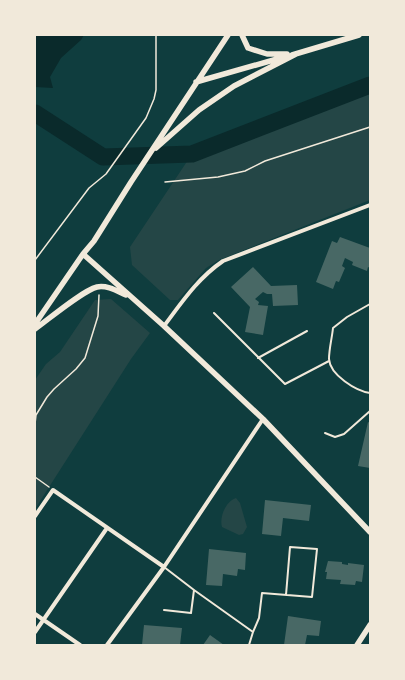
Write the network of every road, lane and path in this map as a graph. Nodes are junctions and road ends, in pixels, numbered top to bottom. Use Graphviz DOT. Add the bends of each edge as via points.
graph roads {
  1 [pos="156,35"];
  2 [pos="228,35"];
  3 [pos="242,35"];
  4 [pos="359,35"];
  5 [pos="296,54"];
  6 [pos="196,82"];
  7 [pos="370,126"];
  8 [pos="151,152"];
  9 [pos="165,182"];
  10 [pos="370,205"];
  11 [pos="83,254"];
  12 [pos="35,260"];
  13 [pos="99,293"];
  14 [pos="132,298"];
  15 [pos="370,304"];
  16 [pos="214,313"];
  17 [pos="35,324"];
  18 [pos="164,326"];
  19 [pos="35,329"];
  20 [pos="307,331"];
  21 [pos="258,358"];
  22 [pos="329,360"];
  23 [pos="370,393"];
  24 [pos="370,411"];
  25 [pos="263,419"];
  26 [pos="35,424"];
  27 [pos="325,432"];
  28 [pos="35,477"];
  29 [pos="53,490"];
  30 [pos="35,516"];
  31 [pos="107,528"];
  32 [pos="370,532"];
  33 [pos="164,567"];
  34 [pos="194,590"];
  35 [pos="286,594"];
  36 [pos="164,610"];
  37 [pos="35,614"];
  38 [pos="44,620"];
  39 [pos="370,625"];
  40 [pos="35,632"];
  41 [pos="254,632"];
  42 [pos="80,645"];
  43 [pos="107,645"];
  44 [pos="249,645"];
  45 [pos="357,645"];
  1 -- 12 [label="path" via="156,90 146,118 106,174 89,188"];
  2 -- 6 [label="street"];
  3 -- 5 [label="street" via="248,48 267,54"];
  4 -- 5 [label="street"];
  5 -- 6 [label="street"];
  5 -- 8 [label="street" via="228,90 199,110"];
  6 -- 8 [label="street"];
  7 -- 9 [label="path" via="265,161 244,171 218,177"];
  8 -- 11 [label="street"];
  10 -- 18 [label="street" via="223,261 199,281"];
  11 -- 14 [label="street"];
  11 -- 17 [label="street"];
  13 -- 26 [label="path" via="98,316 85,358 47,397 36,415"];
  14 -- 18 [label="street"];
  14 -- 19 [label="street" via="110,288 98,287 87,291"];
  15 -- 22 [label="lane" via="333,328"];
  16 -- 21 [label="lane"];
  18 -- 25 [label="street"];
  20 -- 21 [label="lane"];
  21 -- 22 [label="lane" via="284,384"];
  22 -- 23 [label="lane" via="333,369 345,382 361,392"];
  24 -- 27 [label="lane" via="344,434 335,437"];
  25 -- 32 [label="street"];
  25 -- 33 [label="street"];
  28 -- 29 [label="path"];
  29 -- 30 [label="street"];
  29 -- 31 [label="street"];
  31 -- 33 [label="street"];
  31 -- 38 [label="street"];
  33 -- 34 [label="lane"];
  33 -- 43 [label="street"];
  34 -- 36 [label="lane" via="191,613"];
  34 -- 41 [label="lane"];
  35 -- 35 [label="lane" via="312,597 317,549 290,547"];
  35 -- 41 [label="lane" via="262,593"];
  37 -- 38 [label="street"];
  38 -- 40 [label="street"];
  38 -- 42 [label="street"];
  39 -- 45 [label="street"];
  41 -- 44 [label="lane"];
}
